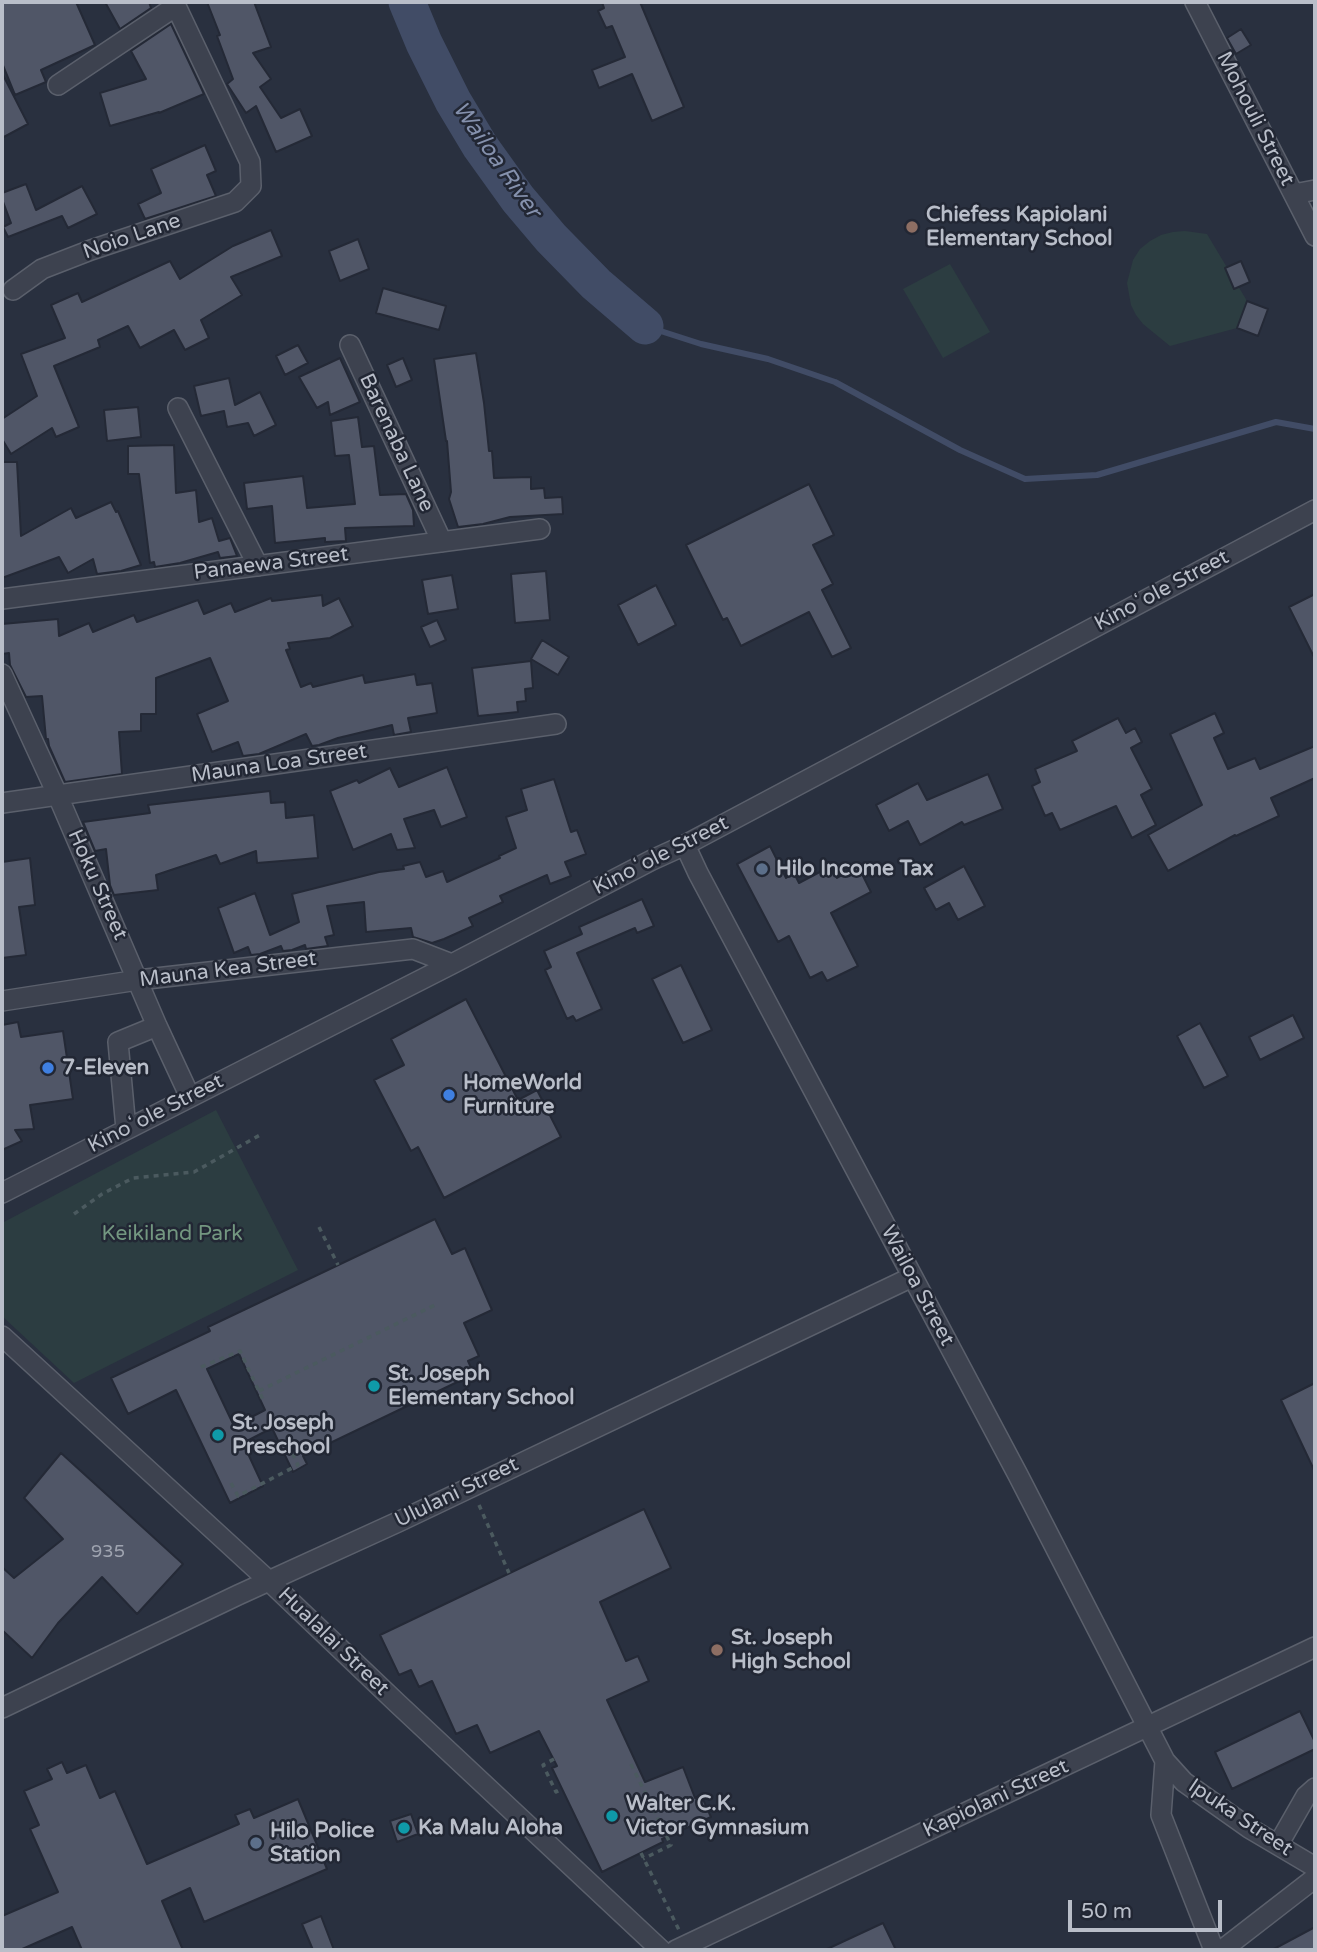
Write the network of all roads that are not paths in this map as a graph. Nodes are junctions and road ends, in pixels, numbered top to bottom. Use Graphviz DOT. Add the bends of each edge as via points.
graph roads {
  1 [pos="1195,2"];
  2 [pos="175,4"];
  3 [pos="58,85"];
  4 [pos="1315,190"];
  5 [pos="1294,194"];
  6 [pos="1315,236"];
  7 [pos="13,290"];
  8 [pos="350,345"];
  9 [pos="178,408"];
  10 [pos="1315,510"];
  11 [pos="540,529"];
  12 [pos="442,542"];
  13 [pos="258,566"];
  14 [pos="2,599"];
  15 [pos="2,674"];
  16 [pos="556,724"];
  17 [pos="58,796"];
  18 [pos="2,803"];
  19 [pos="685,845"];
  20 [pos="452,964"];
  21 [pos="138,980"];
  22 [pos="2,1001"];
  23 [pos="157,1026"];
  24 [pos="190,1097"];
  25 [pos="125,1129"];
  26 [pos="2,1193"];
  27 [pos="912,1277"];
  28 [pos="2,1336"];
  29 [pos="269,1581"];
  30 [pos="1315,1647"];
  31 [pos="2,1708"];
  32 [pos="1147,1728"];
  33 [pos="1165,1761"];
  34 [pos="1315,1788"];
  35 [pos="1278,1845"];
  36 [pos="1315,1867"];
  37 [pos="1315,1878"];
  38 [pos="682,1948"];
  39 [pos="661,1950"];
  40 [pos="1214,1950"];
  41 [pos="1222,1950"];
  1 -- 5 [label="street, Mohouli Street"];
  2 -- 3 [label="street"];
  2 -- 7 [label="street, Noio Lane" via="250,162 251,186 235,202 42,269"];
  4 -- 5 [label="street"];
  5 -- 6 [label="street, Mohouli Street"];
  8 -- 12 [label="street, Barenaba Lane"];
  9 -- 13 [label="street"];
  10 -- 19 [label="street, Kinoʻole Street"];
  11 -- 12 [label="street, Panaewa Street"];
  12 -- 13 [label="street, Panaewa Street"];
  13 -- 14 [label="street, Panaewa Street"];
  15 -- 17 [label="street, Hoku Street"];
  16 -- 17 [label="street, Mauna Loa Street"];
  17 -- 18 [label="street, Mauna Loa Street"];
  17 -- 21 [label="street, Hoku Street"];
  19 -- 20 [label="street, Kinoʻole Street"];
  19 -- 27 [label="street, Wailoa Street"];
  20 -- 21 [label="street, Mauna Kea Street" via="412,949"];
  20 -- 24 [label="street, Kinoʻole Street"];
  21 -- 22 [label="street, Mauna Kea Street"];
  21 -- 23 [label="street, Hoku Street"];
  23 -- 24 [label="street, Hoku Street"];
  23 -- 25 [label="street" via="118,1042"];
  24 -- 25 [label="street, Kinoʻole Street"];
  25 -- 26 [label="street, Kinoʻole Street"];
  27 -- 29 [label="street, Ululani Street"];
  27 -- 32 [label="street, Wailoa Street"];
  28 -- 29 [label="street, Hualalai Street"];
  29 -- 31 [label="street, Ululani Street"];
  29 -- 39 [label="street, Hualalai Street"];
  30 -- 32 [label="street, Kapiolani Street"];
  32 -- 33 [label="street, Ipuka Street"];
  32 -- 38 [label="street, Kapiolani Street"];
  33 -- 35 [label="street, Ipuka Street" via="1184,1782"];
  33 -- 40 [label="street" via="1161,1815"];
  34 -- 35 [label="street"];
  35 -- 36 [label="street, Ipuka Street"];
  37 -- 41 [label="street"];
}
